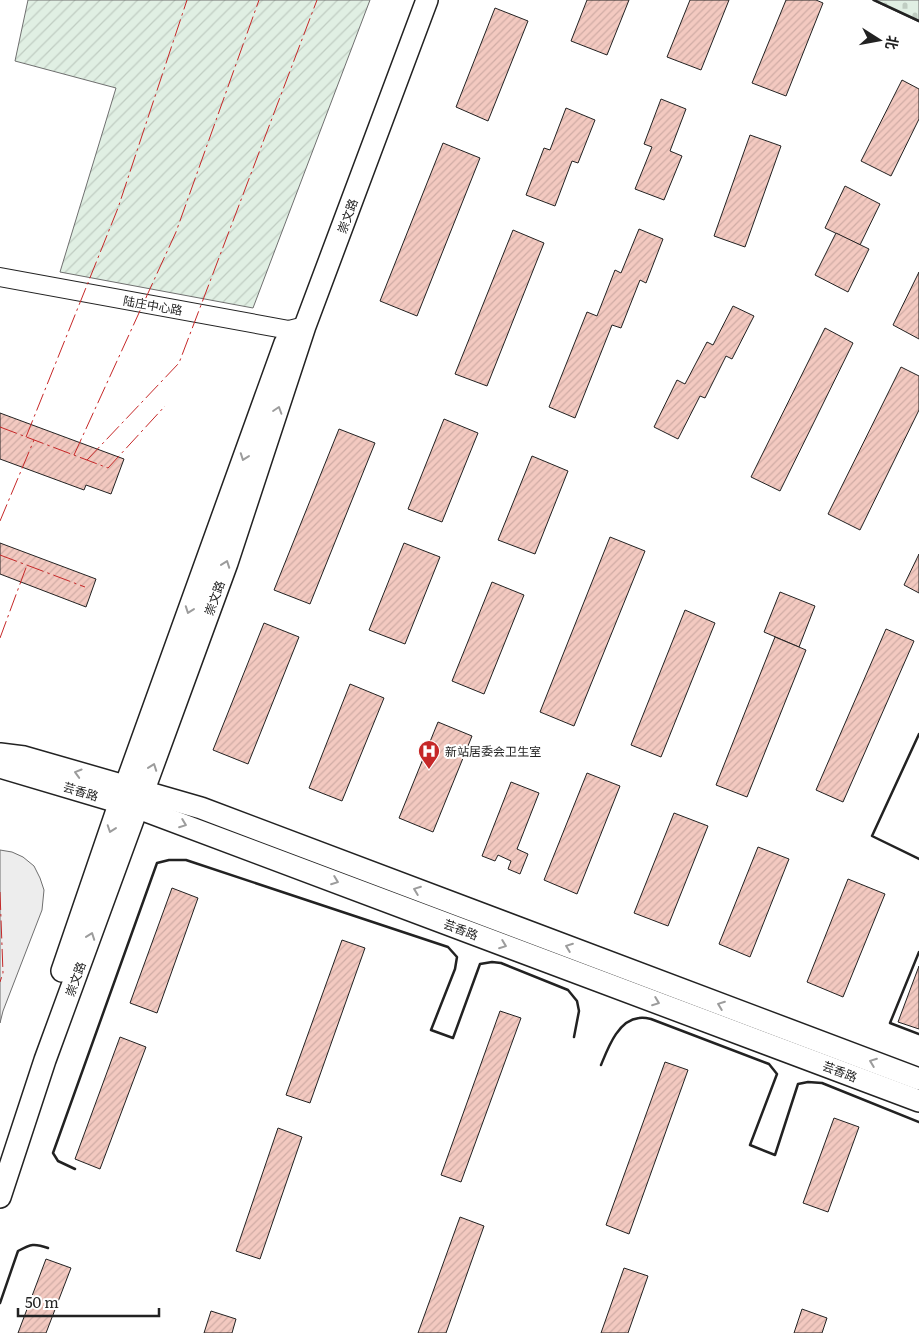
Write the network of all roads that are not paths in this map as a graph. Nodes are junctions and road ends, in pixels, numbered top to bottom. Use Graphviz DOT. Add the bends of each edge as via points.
graph roads {
  1 [pos="411,0"];
  2 [pos="427,0"];
  3 [pos="0,277"];
  4 [pos="297,328"];
  5 [pos="0,754"];
  6 [pos="0,766"];
  7 [pos="132,797"];
  8 [pos="919,1079"];
  9 [pos="919,1101"];
  10 [pos="0,1153"];
  11 [pos="0,1196"];
  1 -- 4 [label="street, 崇文路"];
  2 -- 4 [label="street, 崇文路"];
  3 -- 4 [label="street, 陆庄中心路"];
  4 -- 7 [label="street, 崇文路" via="229,556"];
  7 -- 5 [label="street, 芸香路, one-way" via="24,758"];
  6 -- 7 [label="street, 芸香路"];
  8 -- 7 [label="street, 芸香路, one-way" via="201,808"];
  7 -- 9 [label="street, 芸香路, one-way"];
  7 -- 10 [label="street, 崇文路, one-way"];
  11 -- 7 [label="street, 崇文路, one-way"];
}
